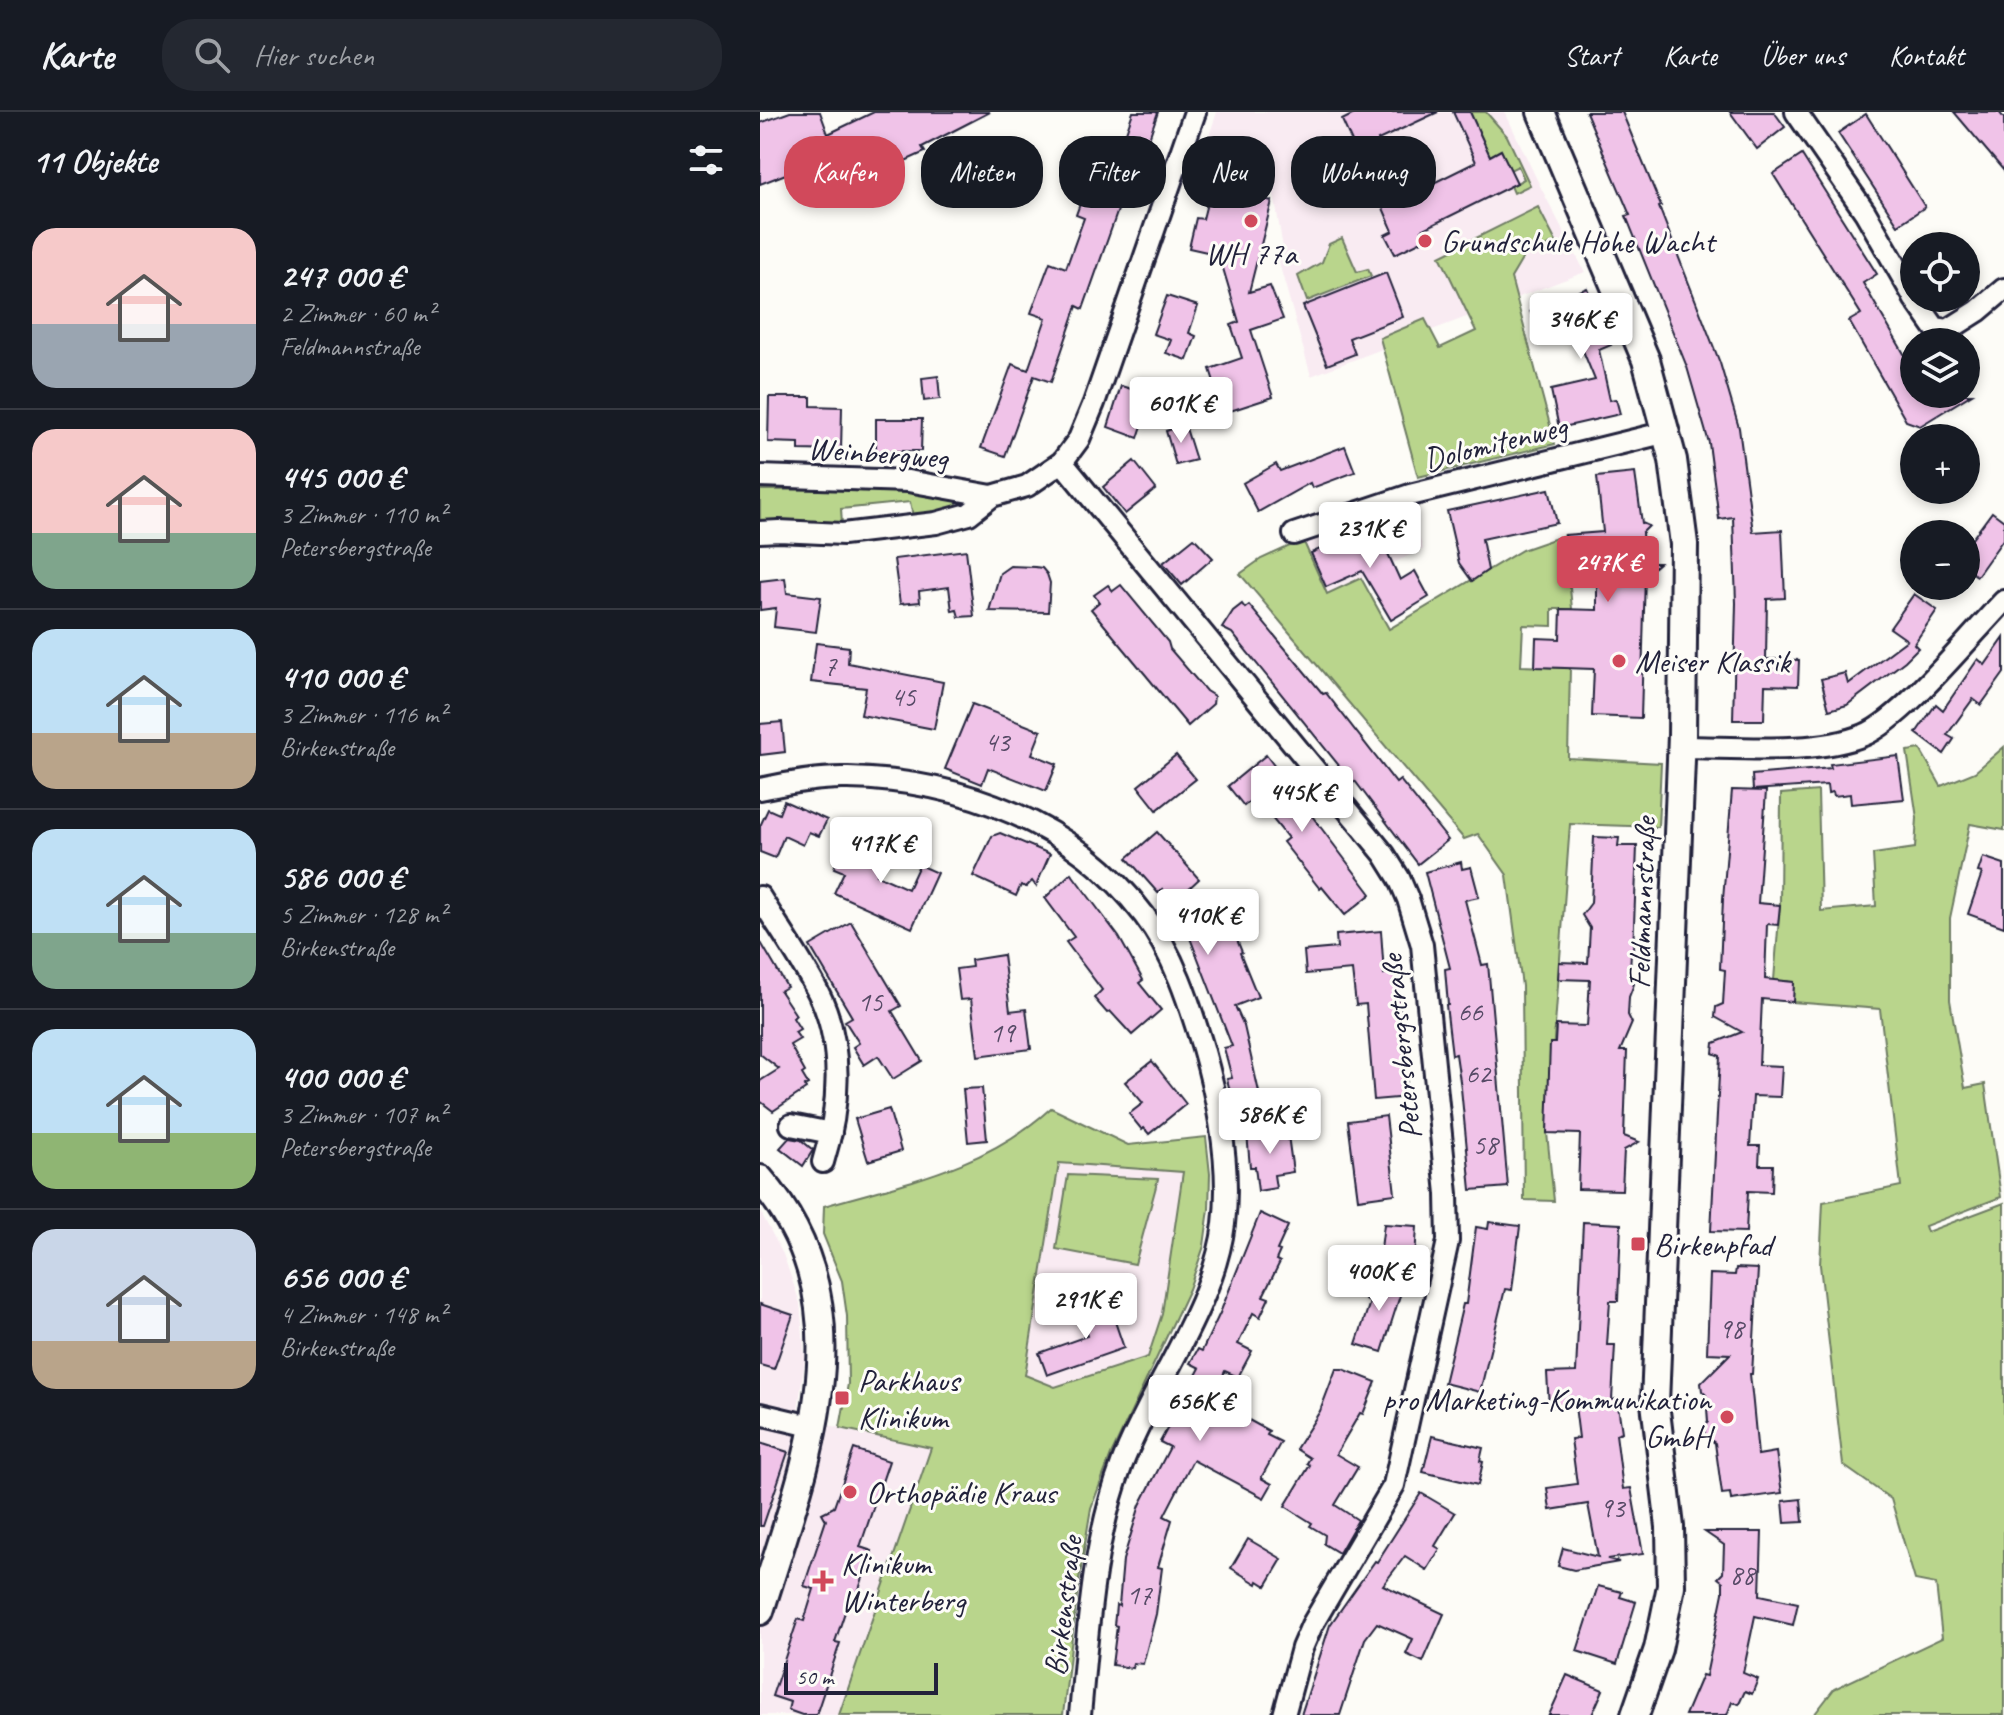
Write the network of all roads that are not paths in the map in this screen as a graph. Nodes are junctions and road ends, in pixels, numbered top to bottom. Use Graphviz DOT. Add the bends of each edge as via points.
graph roads {
  1 [pos="1195,112"];
  2 [pos="1541,112"];
  3 [pos="1796,112"];
  4 [pos="1900,273"];
  5 [pos="2004,289"];
  6 [pos="1980,309"];
  7 [pos="1924,312"];
  8 [pos="1976,312"];
  9 [pos="1667,432"];
  10 [pos="1062,462"];
  11 [pos="760,476"];
  12 [pos="992,496"];
  13 [pos="760,532"];
  14 [pos="1294,534"];
  15 [pos="2004,601"];
  16 [pos="1682,747"];
  17 [pos="760,789"];
  18 [pos="760,897"];
  19 [pos="791,1125"];
  20 [pos="831,1133"];
  21 [pos="823,1162"];
  22 [pos="760,1179"];
  23 [pos="760,1414"];
  24 [pos="815,1427"];
  25 [pos="760,1611"];
  26 [pos="1080,1715"];
  27 [pos="1284,1715"];
  28 [pos="1635,1715"];
  1 -- 10 [label="street" via="1094,403"];
  2 -- 9 [label="street, Feldmannstraße" via="1646,360"];
  3 -- 4 [label="street"];
  5 -- 6 [label="street"];
  7 -- 8 [label="street" via="1935,328 1948,330"];
  9 -- 14 [label="street, Dolomitenweg" via="1410,495"];
  9 -- 16 [label="street, Feldmannstraße" via="1684,544"];
  10 -- 12 [label="street" via="1027,486"];
  10 -- 27 [label="street, Petersbergstraße" via="1384,854 1399,878 1422,945 1448,1241 1394,1485 1312,1625"];
  11 -- 12 [label="street, Weinbergweg" via="908,481"];
  12 -- 13 [label="street" via="969,514 936,523 843,534"];
  15 -- 16 [label="street" via="1912,697 1866,735 1808,746"];
  16 -- 28 [label="street, Feldmannstraße" via="1655,1403 1670,1527 1671,1586 1661,1640"];
  17 -- 26 [label="street, Birkenstraße" via="846,777 917,783 1024,817 1088,856 1115,881 1145,916 1188,1000 1222,1137 1223,1228 1203,1294 1123,1462 1106,1512"];
  18 -- 20 [label="street" via="819,995 832,1035 837,1085"];
  19 -- 20 [label="street"];
  20 -- 21 [label="street"];
  22 -- 24 [label="street" via="787,1215 808,1258 820,1300"];
  23 -- 24 [label="street"];
  24 -- 25 [label="street"];
}
